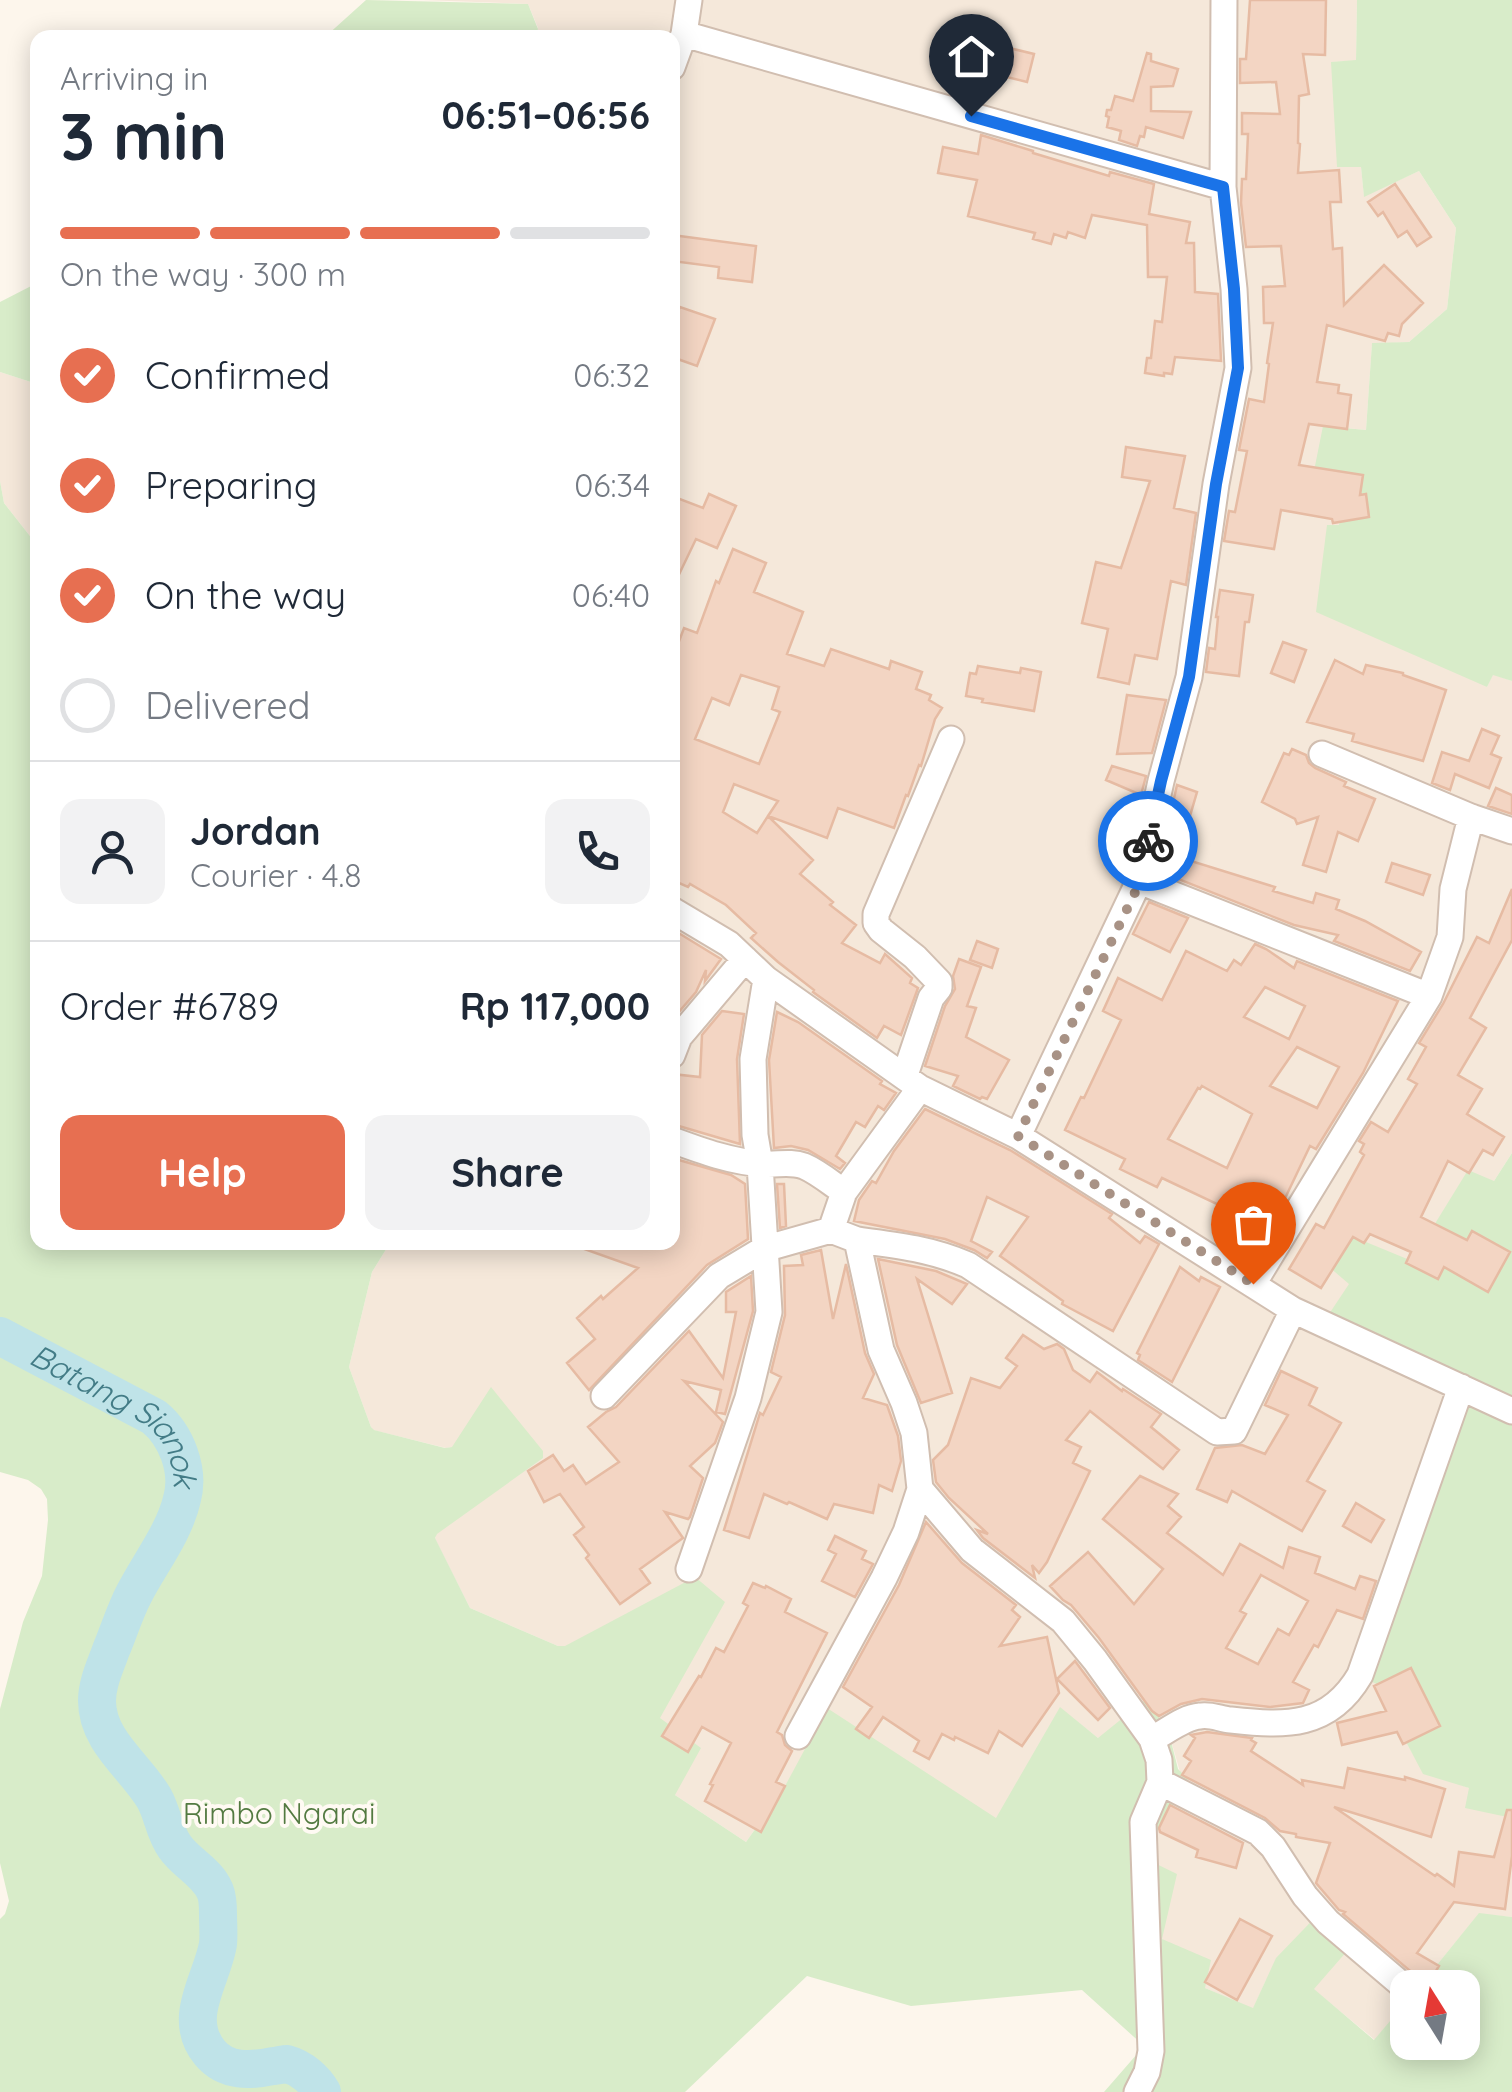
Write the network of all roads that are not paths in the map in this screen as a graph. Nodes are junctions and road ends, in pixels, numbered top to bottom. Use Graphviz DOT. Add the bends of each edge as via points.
graph roads {
  1 [pos="689,0"];
  2 [pos="1224,0"];
  3 [pos="684,34"];
  4 [pos="680,45"];
  5 [pos="1223,187"];
  6 [pos="950,739"];
  7 [pos="1322,754"];
  8 [pos="1471,817"];
  9 [pos="1512,831"];
  10 [pos="1140,882"];
  11 [pos="680,915"];
  12 [pos="745,960"];
  13 [pos="766,979"];
  14 [pos="1429,996"];
  15 [pos="680,1037"];
  16 [pos="912,1081"];
  17 [pos="1018,1136"];
  18 [pos="680,1143"];
  19 [pos="760,1164"];
  20 [pos="844,1192"];
  21 [pos="831,1230"];
  22 [pos="857,1240"];
  23 [pos="764,1248"];
  24 [pos="1253,1284"];
  25 [pos="1292,1310"];
  26 [pos="1461,1387"];
  27 [pos="604,1396"];
  28 [pos="1512,1412"];
  29 [pos="920,1489"];
  30 [pos="689,1569"];
  31 [pos="798,1736"];
  32 [pos="1152,1739"];
  33 [pos="1160,1782"];
  34 [pos="1390,1975"];
  35 [pos="1137,2092"];
  1 -- 3 [label="street"];
  2 -- 5 [label="street"];
  3 -- 4 [label="street"];
  3 -- 5 [label="street"];
  5 -- 10 [label="street" via="1238,368 1189,677"];
  6 -- 16 [label="street" via="876,914 881,930 939,982"];
  7 -- 8 [label="street"];
  8 -- 9 [label="street"];
  8 -- 14 [label="street" via="1453,889 1450,936"];
  10 -- 14 [label="street"];
  10 -- 17 [label="street"];
  11 -- 12 [label="street"];
  12 -- 13 [label="street"];
  12 -- 15 [label="street"];
  13 -- 16 [label="street"];
  13 -- 19 [label="street" via="754,1059"];
  14 -- 24 [label="street"];
  16 -- 17 [label="street"];
  16 -- 20 [label="street"];
  17 -- 24 [label="street"];
  18 -- 19 [label="street"];
  19 -- 20 [label="street" via="804,1166"];
  19 -- 23 [label="street"];
  20 -- 21 [label="street"];
  21 -- 22 [label="street"];
  21 -- 23 [label="street"];
  22 -- 25 [label="street" via="941,1253 968,1265 1217,1432 1234,1431"];
  22 -- 29 [label="street" via="881,1350 914,1433"];
  23 -- 27 [label="street" via="719,1276"];
  23 -- 30 [label="street" via="770,1312"];
  24 -- 25 [label="street"];
  25 -- 26 [label="street"];
  26 -- 28 [label="street"];
  26 -- 32 [label="street" via="1350,1692 1316,1718 1202,1715"];
  29 -- 31 [label="street" via="884,1578"];
  29 -- 32 [label="street" via="972,1550 1063,1621"];
  32 -- 33 [label="street"];
  33 -- 34 [label="street" via="1258,1832 1328,1922"];
  33 -- 35 [label="street" via="1143,1822 1152,2051"];
}
